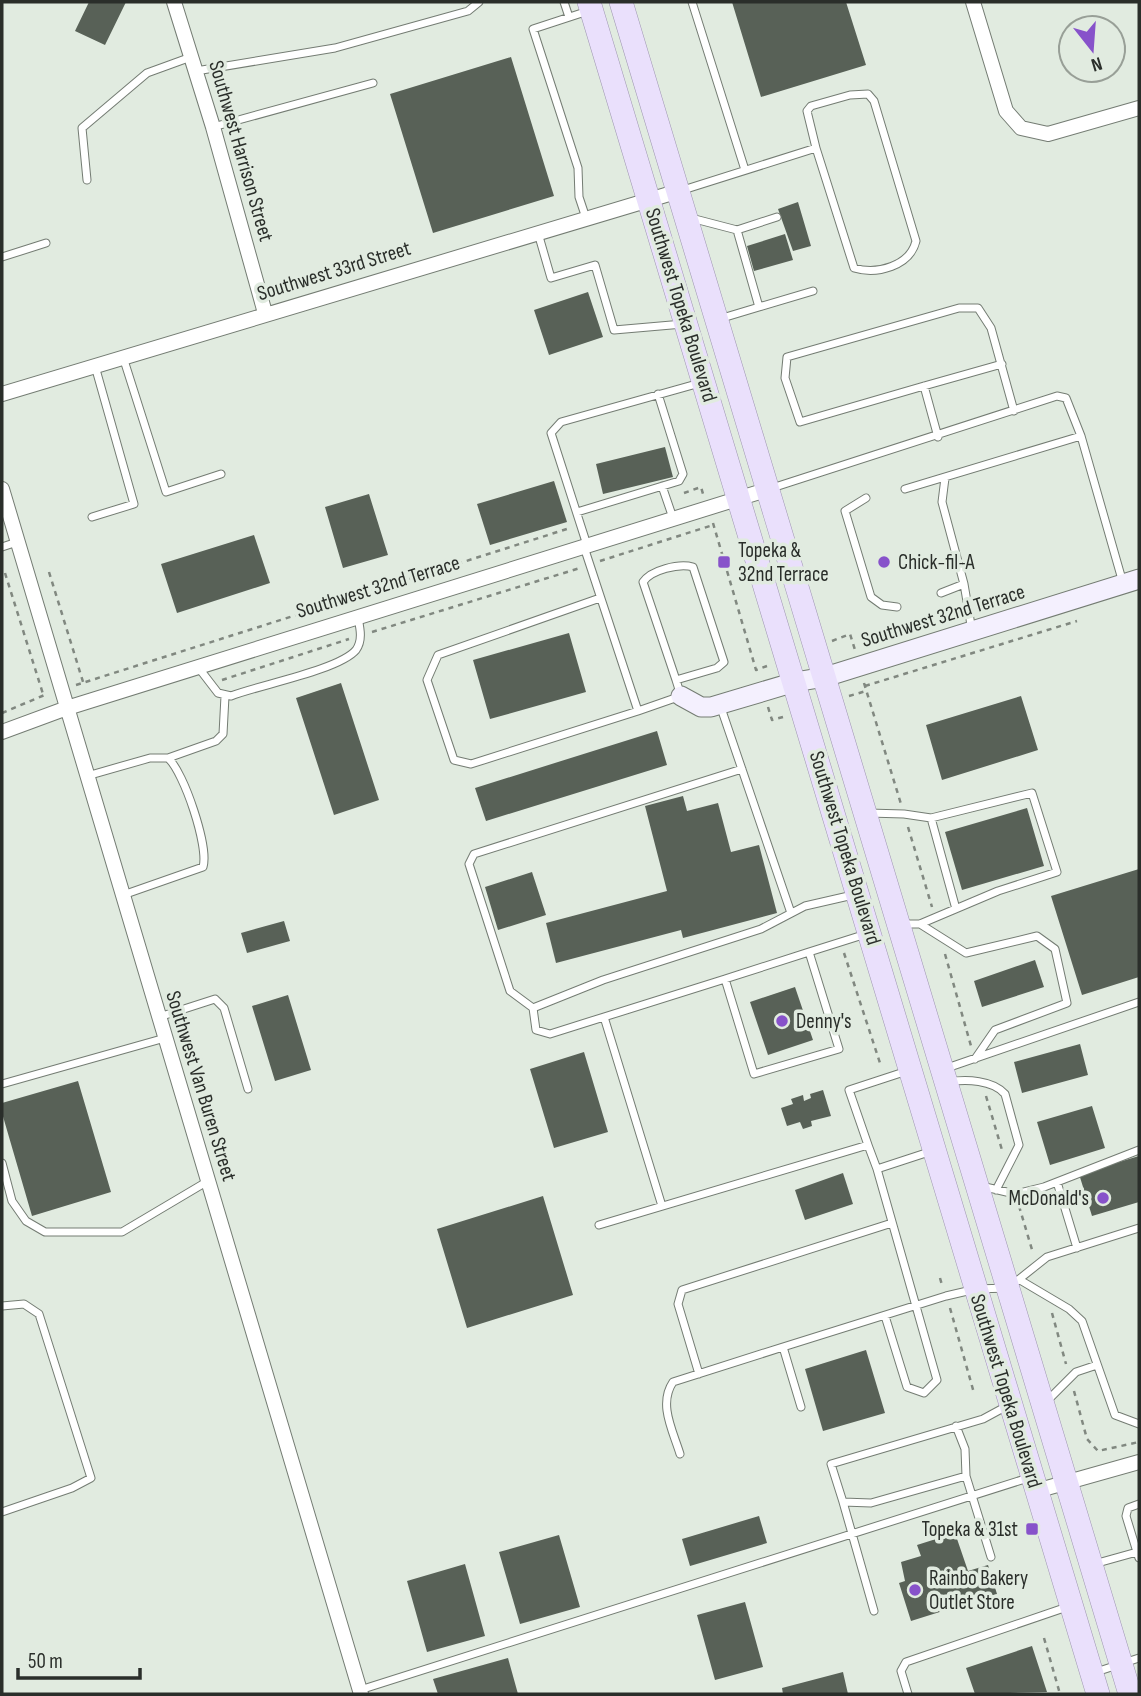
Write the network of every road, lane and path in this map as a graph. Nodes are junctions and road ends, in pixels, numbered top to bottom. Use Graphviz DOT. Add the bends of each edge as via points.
graph roads {
  1 [pos="174,2"];
  2 [pos="479,2"];
  3 [pos="564,2"];
  4 [pos="621,2"];
  5 [pos="692,2"];
  6 [pos="973,2"];
  7 [pos="591,6"];
  8 [pos="569,17"];
  9 [pos="191,56"];
  10 [pos="196,71"];
  11 [pos="373,83"];
  12 [pos="1139,108"];
  13 [pos="213,127"];
  14 [pos="816,148"];
  15 [pos="746,170"];
  16 [pos="88,180"];
  17 [pos="678,191"];
  18 [pos="649,199"];
  19 [pos="687,217"];
  20 [pos="777,217"];
  21 [pos="586,218"];
  22 [pos="737,230"];
  23 [pos="538,232"];
  24 [pos="46,243"];
  25 [pos="2,257"];
  26 [pos="813,291"];
  27 [pos="759,307"];
  28 [pos="265,313"];
  29 [pos="717,319"];
  30 [pos="687,324"];
  31 [pos="123,356"];
  32 [pos="1002,363"];
  33 [pos="95,365"];
  34 [pos="704,382"];
  35 [pos="924,386"];
  36 [pos="2,394"];
  37 [pos="658,394"];
  38 [pos="1014,411"];
  39 [pos="1081,436"];
  40 [pos="939,437"];
  41 [pos="221,474"];
  42 [pos="946,478"];
  43 [pos="662,486"];
  44 [pos="769,489"];
  45 [pos="905,489"];
  46 [pos="3,495"];
  47 [pos="739,498"];
  48 [pos="866,498"];
  49 [pos="577,512"];
  50 [pos="92,517"];
  51 [pos="673,518"];
  52 [pos="713,525"];
  53 [pos="17,542"];
  54 [pos="585,546"];
  55 [pos="2,547"];
  56 [pos="589,565"];
  57 [pos="49,572"];
  58 [pos="5,573"];
  59 [pos="1131,581"];
  60 [pos="964,584"];
  61 [pos="941,593"];
  62 [pos="600,598"];
  63 [pos="897,607"];
  64 [pos="358,617"];
  65 [pos="1077,621"];
  66 [pos="972,631"];
  67 [pos="361,635"];
  68 [pos="198,667"];
  69 [pos="825,677"];
  70 [pos="795,682"];
  71 [pos="210,684"];
  72 [pos="866,686"];
  73 [pos="678,688"];
  74 [pos="225,696"];
  75 [pos="89,701"];
  76 [pos="720,705"];
  77 [pos="67,708"];
  78 [pos="638,711"];
  79 [pos="48,714"];
  80 [pos="2,732"];
  81 [pos="168,758"];
  82 [pos="742,769"];
  83 [pos="87,776"];
  84 [pos="865,813"];
  85 [pos="931,818"];
  86 [pos="859,894"];
  87 [pos="123,895"];
  88 [pos="956,909"];
  89 [pos="791,913"];
  90 [pos="909,924"];
  91 [pos="870,933"];
  92 [pos="843,949"];
  93 [pos="809,952"];
  94 [pos="725,979"];
  95 [pos="1139,1002"];
  96 [pos="533,1008"];
  97 [pos="159,1017"];
  98 [pos="604,1017"];
  99 [pos="165,1038"];
  100 [pos="975,1059"];
  101 [pos="883,1073"];
  102 [pos="912,1073"];
  103 [pos="945,1076"];
  104 [pos="2,1084"];
  105 [pos="248,1089"];
  106 [pos="868,1145"];
  107 [pos="934,1150"];
  108 [pos="1139,1150"];
  109 [pos="2,1163"];
  110 [pos="877,1169"];
  111 [pos="208,1181"];
  112 [pos="1057,1182"];
  113 [pos="987,1187"];
  114 [pos="662,1206"];
  115 [pos="892,1223"];
  116 [pos="599,1225"];
  117 [pos="1139,1228"];
  118 [pos="1077,1248"];
  119 [pos="940,1279"];
  120 [pos="1014,1284"];
  121 [pos="976,1289"];
  122 [pos="946,1296"];
  123 [pos="2,1306"];
  124 [pos="915,1306"];
  125 [pos="885,1315"];
  126 [pos="783,1347"];
  127 [pos="1097,1365"];
  128 [pos="699,1374"];
  129 [pos="974,1392"];
  130 [pos="1010,1404"];
  131 [pos="1043,1405"];
  132 [pos="801,1407"];
  133 [pos="1139,1424"];
  134 [pos="956,1426"];
  135 [pos="680,1454"];
  136 [pos="1139,1462"];
  137 [pos="965,1476"];
  138 [pos="1034,1484"];
  139 [pos="1066,1484"];
  140 [pos="973,1495"];
  141 [pos="843,1502"];
  142 [pos="1139,1504"];
  143 [pos="2,1512"];
  144 [pos="850,1534"];
  145 [pos="1138,1555"];
  146 [pos="991,1557"];
  147 [pos="1091,1565"];
  148 [pos="1071,1606"];
  149 [pos="874,1611"];
  150 [pos="1044,1638"];
  151 [pos="1130,1661"];
  152 [pos="1095,1684"];
  153 [pos="361,1692"];
  154 [pos="908,1694"];
  155 [pos="1060,1694"];
  156 [pos="1130,1694"];
  1 -- 9 [label="street, Southwest Harrison Street"];
  2 -- 10 [label="lane" via="468,11 335,48"];
  3 -- 8 [label="lane"];
  4 -- 17 [label="main road, Southwest Topeka Boulevard"];
  5 -- 15 [label="lane"];
  6 -- 12 [label="street" via="1006,111 1021,128 1048,134"];
  7 -- 8 [label="lane"];
  7 -- 18 [label="main road, Southwest Topeka Boulevard"];
  8 -- 21 [label="lane" via="533,29 578,168 579,197"];
  9 -- 10 [label="street, Southwest Harrison Street"];
  9 -- 16 [label="lane" via="147,72 82,128"];
  10 -- 13 [label="street, Southwest Harrison Street"];
  11 -- 13 [label="lane"];
  13 -- 28 [label="street, Southwest Harrison Street"];
  14 -- 14 [label="lane" via="854,268 867,272 906,261 916,242 874,101 868,94 850,95 807,111"];
  14 -- 15 [label="lane"];
  15 -- 17 [label="lane"];
  17 -- 18 [label="street, Southwest 33rd Street"];
  17 -- 19 [label="main road, Southwest Topeka Boulevard"];
  18 -- 21 [label="street, Southwest 33rd Street"];
  18 -- 30 [label="main road, Southwest Topeka Boulevard"];
  19 -- 22 [label="lane"];
  19 -- 29 [label="main road, Southwest Topeka Boulevard"];
  20 -- 22 [label="lane"];
  21 -- 23 [label="street, Southwest 33rd Street"];
  22 -- 27 [label="lane"];
  23 -- 28 [label="street, Southwest 33rd Street"];
  23 -- 30 [label="lane" via="551,278 595,265 614,330"];
  24 -- 25 [label="lane"];
  26 -- 27 [label="lane"];
  27 -- 29 [label="lane"];
  28 -- 31 [label="street, Southwest 33rd Street"];
  29 -- 44 [label="main road, Southwest Topeka Boulevard"];
  30 -- 34 [label="main road, Southwest Topeka Boulevard"];
  31 -- 33 [label="street, Southwest 33rd Street"];
  31 -- 41 [label="lane" via="166,492"];
  32 -- 35 [label="lane"];
  32 -- 35 [label="lane" via="991,328 978,308 960,308 804,351 787,357 784,365 800,422"];
  32 -- 38 [label="lane"];
  33 -- 36 [label="street, Southwest 33rd Street"];
  33 -- 50 [label="lane" via="134,504"];
  34 -- 37 [label="lane"];
  34 -- 47 [label="main road, Southwest Topeka Boulevard"];
  35 -- 40 [label="lane"];
  37 -- 43 [label="lane" via="683,474 679,481"];
  37 -- 49 [label="lane" via="561,422 551,433"];
  38 -- 39 [label="lane" via="1057,396 1066,398"];
  38 -- 40 [label="lane"];
  39 -- 42 [label="lane"];
  39 -- 59 [label="lane"];
  40 -- 44 [label="lane"];
  42 -- 45 [label="lane"];
  42 -- 60 [label="lane" via="942,502"];
  43 -- 49 [label="lane"];
  43 -- 51 [label="lane"];
  44 -- 47 [label="street, Southwest 32nd Terrace"];
  44 -- 69 [label="main road, Southwest Topeka Boulevard"];
  46 -- 53 [label="street, Southwest Van Buren Street"];
  47 -- 51 [label="street, Southwest 32nd Terrace"];
  47 -- 70 [label="main road, Southwest Topeka Boulevard"];
  48 -- 63 [label="lane" via="845,511 871,597 881,605"];
  49 -- 54 [label="lane"];
  51 -- 54 [label="street, Southwest 32nd Terrace"];
  52 -- 56 [label="path"];
  53 -- 55 [label="lane"];
  53 -- 77 [label="street, Southwest Van Buren Street"];
  54 -- 56 [label="lane"];
  54 -- 64 [label="street, Southwest 32nd Terrace"];
  56 -- 62 [label="lane"];
  56 -- 67 [label="path"];
  57 -- 75 [label="path"];
  58 -- 79 [label="path"];
  59 -- 66 [label="street, Southwest 32nd Terrace"];
  60 -- 61 [label="lane"];
  60 -- 66 [label="lane"];
  62 -- 78 [label="lane"];
  62 -- 78 [label="lane" via="438,655 427,680 454,760 471,764"];
  64 -- 67 [label="lane"];
  64 -- 68 [label="street, Southwest 32nd Terrace"];
  65 -- 72 [label="path"];
  66 -- 69 [label="street, Southwest 32nd Terrace"];
  67 -- 71 [label="path"];
  67 -- 74 [label="lane" via="358,648 334,664"];
  68 -- 71 [label="lane"];
  68 -- 75 [label="street, Southwest 32nd Terrace"];
  69 -- 70 [label="street, Southwest 32nd Terrace"];
  69 -- 84 [label="main road, Southwest Topeka Boulevard"];
  70 -- 76 [label="street, Southwest 32nd Terrace"];
  70 -- 86 [label="main road, Southwest Topeka Boulevard"];
  71 -- 74 [label="lane"];
  73 -- 73 [label="lane" via="724,662 693,567 684,564 643,582"];
  73 -- 76 [label="street, Southwest 32nd Terrace" via="701,707"];
  73 -- 78 [label="lane"];
  74 -- 81 [label="lane" via="223,734 216,741"];
  75 -- 77 [label="street, Southwest 32nd Terrace"];
  76 -- 82 [label="lane"];
  77 -- 79 [label="street, Southwest 32nd Terrace"];
  77 -- 83 [label="street, Southwest Van Buren Street"];
  79 -- 80 [label="street, Southwest 32nd Terrace"];
  81 -- 83 [label="lane" via="150,758"];
  81 -- 87 [label="lane" via="179,773 196,821 206,857 203,867"];
  82 -- 89 [label="lane"];
  82 -- 96 [label="lane" via="474,855 469,864 510,991"];
  83 -- 87 [label="street, Southwest Van Buren Street"];
  84 -- 85 [label="lane"];
  84 -- 90 [label="main road, Southwest Topeka Boulevard"];
  85 -- 88 [label="lane"];
  85 -- 88 [label="lane" via="1032,793 1057,872"];
  86 -- 89 [label="lane"];
  86 -- 91 [label="main road, Southwest Topeka Boulevard"];
  87 -- 97 [label="street, Southwest Van Buren Street"];
  88 -- 90 [label="lane"];
  89 -- 96 [label="lane" via="761,929 603,980"];
  90 -- 91 [label="main road"];
  90 -- 100 [label="lane" via="966,953 1037,936 1055,949 1067,1003 995,1030"];
  90 -- 103 [label="main road, Southwest Topeka Boulevard"];
  91 -- 93 [label="lane"];
  91 -- 102 [label="main road, Southwest Topeka Boulevard"];
  92 -- 101 [label="path"];
  93 -- 94 [label="lane"];
  93 -- 94 [label="lane" via="839,1049 754,1074"];
  94 -- 98 [label="lane"];
  95 -- 100 [label="lane"];
  96 -- 98 [label="lane" via="536,1030 550,1034"];
  97 -- 99 [label="street, Southwest Van Buren Street"];
  97 -- 105 [label="lane" via="215,999 224,1008"];
  98 -- 114 [label="lane"];
  99 -- 104 [label="lane"];
  99 -- 111 [label="street, Southwest Van Buren Street"];
  100 -- 103 [label="lane"];
  102 -- 103 [label="main road"];
  102 -- 106 [label="lane" via="849,1090"];
  102 -- 107 [label="main road, Southwest Topeka Boulevard"];
  103 -- 113 [label="main road, Southwest Topeka Boulevard"];
  103 -- 113 [label="lane" via="1000,1088 1005,1094 1019,1145"];
  106 -- 110 [label="lane"];
  106 -- 114 [label="lane"];
  107 -- 110 [label="lane"];
  107 -- 121 [label="main road, Southwest Topeka Boulevard"];
  108 -- 112 [label="lane"];
  109 -- 111 [label="lane" via="12,1200 26,1221 45,1232 122,1232"];
  110 -- 115 [label="lane"];
  111 -- 153 [label="street, Southwest Van Buren Street"];
  112 -- 113 [label="lane" via="1015,1194"];
  112 -- 118 [label="lane"];
  113 -- 120 [label="main road, Southwest Topeka Boulevard"];
  114 -- 116 [label="lane"];
  115 -- 124 [label="lane"];
  115 -- 128 [label="lane" via="682,1290 678,1304"];
  117 -- 118 [label="lane"];
  118 -- 120 [label="lane" via="1047,1257"];
  119 -- 122 [label="path"];
  120 -- 121 [label="lane"];
  120 -- 127 [label="lane" via="1069,1308 1082,1321"];
  120 -- 131 [label="main road, Southwest Topeka Boulevard"];
  121 -- 122 [label="lane"];
  121 -- 130 [label="main road, Southwest Topeka Boulevard"];
  122 -- 124 [label="lane"];
  122 -- 129 [label="path"];
  123 -- 143 [label="lane" via="24,1304 39,1314 91,1478"];
  124 -- 125 [label="lane"];
  124 -- 125 [label="lane" via="937,1380 924,1393 908,1387"];
  125 -- 126 [label="lane"];
  126 -- 128 [label="lane"];
  126 -- 132 [label="lane"];
  127 -- 131 [label="lane" via="1076,1372"];
  127 -- 133 [label="lane" via="1115,1415"];
  128 -- 135 [label="lane" via="673,1382 666,1392"];
  130 -- 134 [label="lane"];
  130 -- 138 [label="main road, Southwest Topeka Boulevard"];
  131 -- 139 [label="main road, Southwest Topeka Boulevard"];
  134 -- 137 [label="lane" via="965,1449"];
  134 -- 141 [label="lane" via="831,1464"];
  136 -- 139 [label="street"];
  137 -- 140 [label="lane"];
  137 -- 141 [label="lane" via="871,1503"];
  138 -- 139 [label="street"];
  138 -- 140 [label="lane"];
  138 -- 148 [label="main road, Southwest Topeka Boulevard"];
  139 -- 147 [label="main road, Southwest Topeka Boulevard"];
  140 -- 144 [label="lane"];
  140 -- 146 [label="lane"];
  141 -- 144 [label="lane"];
  142 -- 145 [label="lane" via="1128,1508 1126,1516"];
  144 -- 149 [label="lane"];
  144 -- 153 [label="lane"];
  145 -- 147 [label="lane"];
  147 -- 151 [label="main road, Southwest Topeka Boulevard"];
  148 -- 152 [label="main road, Southwest Topeka Boulevard"];
  148 -- 154 [label="lane" via="906,1662 901,1671"];
  150 -- 155 [label="path"];
  151 -- 152 [label="lane"];
  151 -- 156 [label="main road, Southwest Topeka Boulevard"];
}
